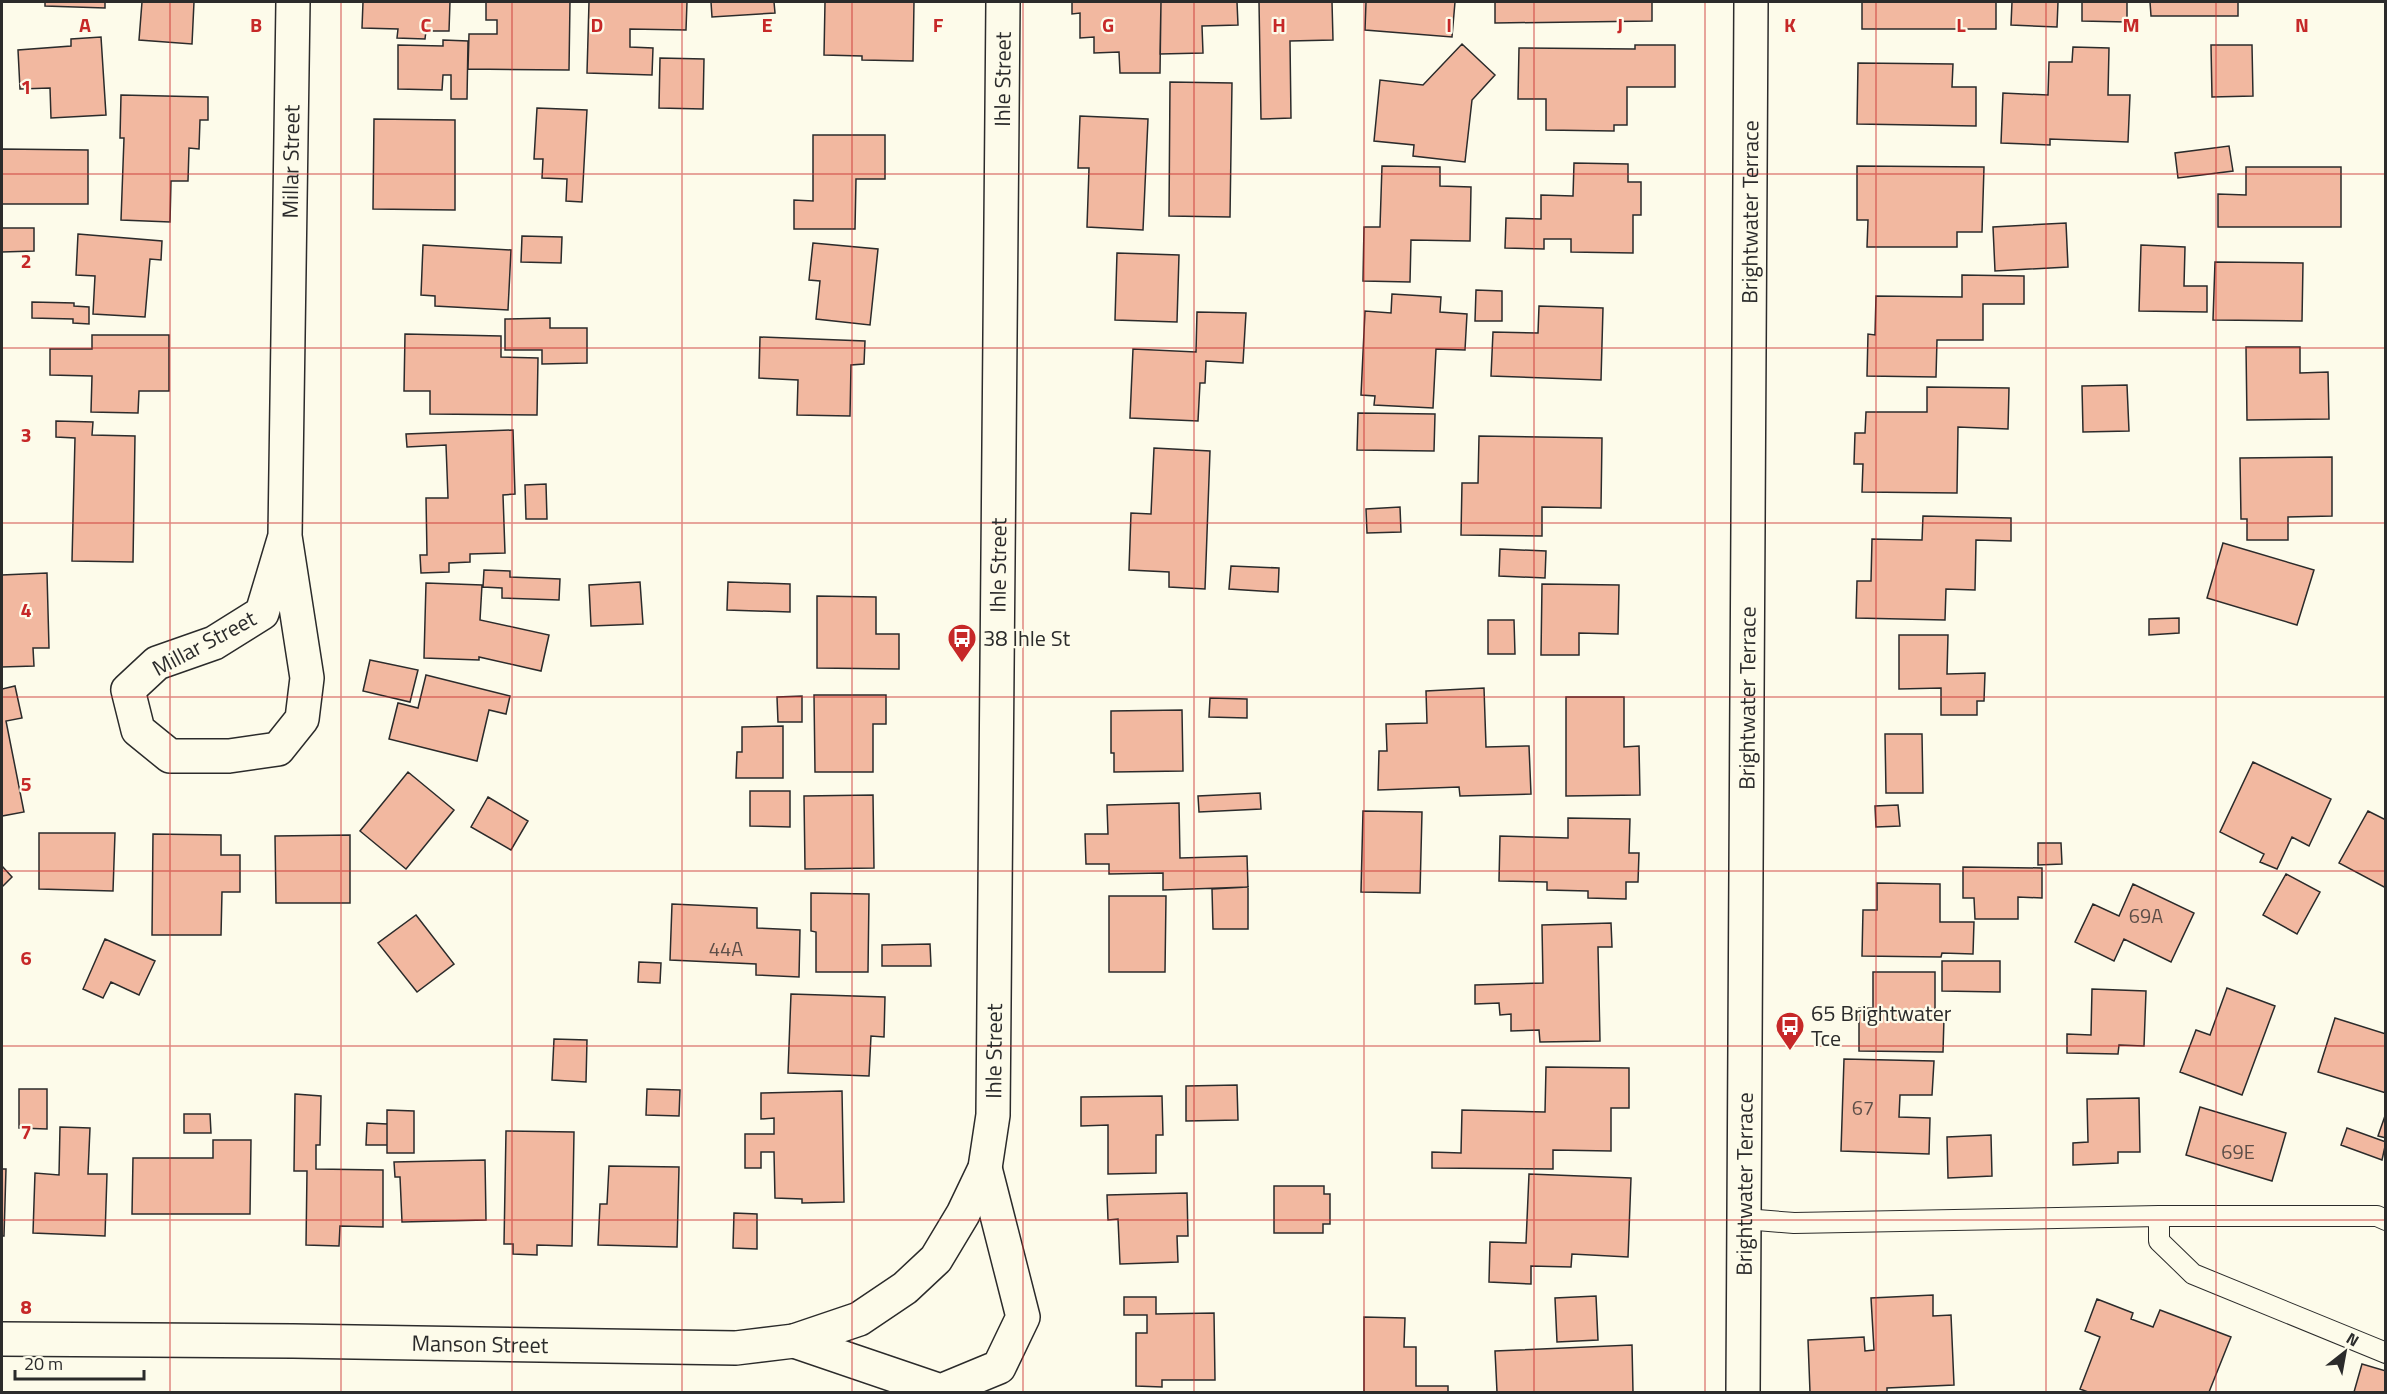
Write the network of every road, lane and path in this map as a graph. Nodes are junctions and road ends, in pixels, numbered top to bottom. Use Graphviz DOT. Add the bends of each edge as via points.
graph roads {
  1 [pos="293,2"];
  2 [pos="1004,2"];
  3 [pos="1751,2"];
  4 [pos="285,536"];
  5 [pos="985,1168"];
  6 [pos="2159,1216"];
  7 [pos="1745,1219"];
  8 [pos="2385,1220"];
  9 [pos="936,1259"];
  10 [pos="2,1339"];
  11 [pos="794,1341"];
  12 [pos="2383,1346"];
  13 [pos="1743,1392"];
  1 -- 4 [label="street, Millar Street"];
  2 -- 5 [label="street, Ihle Street" via="995,1063"];
  3 -- 7 [label="street, Brightwater Terrace"];
  4 -- 4 [label="street, Millar Street" via="262,613 214,643 157,663 128,690 138,730 170,756 229,756 278,749 302,719 307,678"];
  5 -- 9 [label="street, Ihle Street"];
  5 -- 11 [label="street" via="1023,1317 999,1367 941,1391"];
  6 -- 7 [label="lane" via="1794,1223"];
  6 -- 8 [label="lane" via="2377,1216"];
  6 -- 12 [label="lane" via="2159,1242 2193,1274"];
  7 -- 13 [label="street, Brightwater Terrace"];
  9 -- 11 [label="street, Manson Street" via="905,1288 859,1319"];
  10 -- 11 [label="street, Manson Street" via="736,1348"];
}
